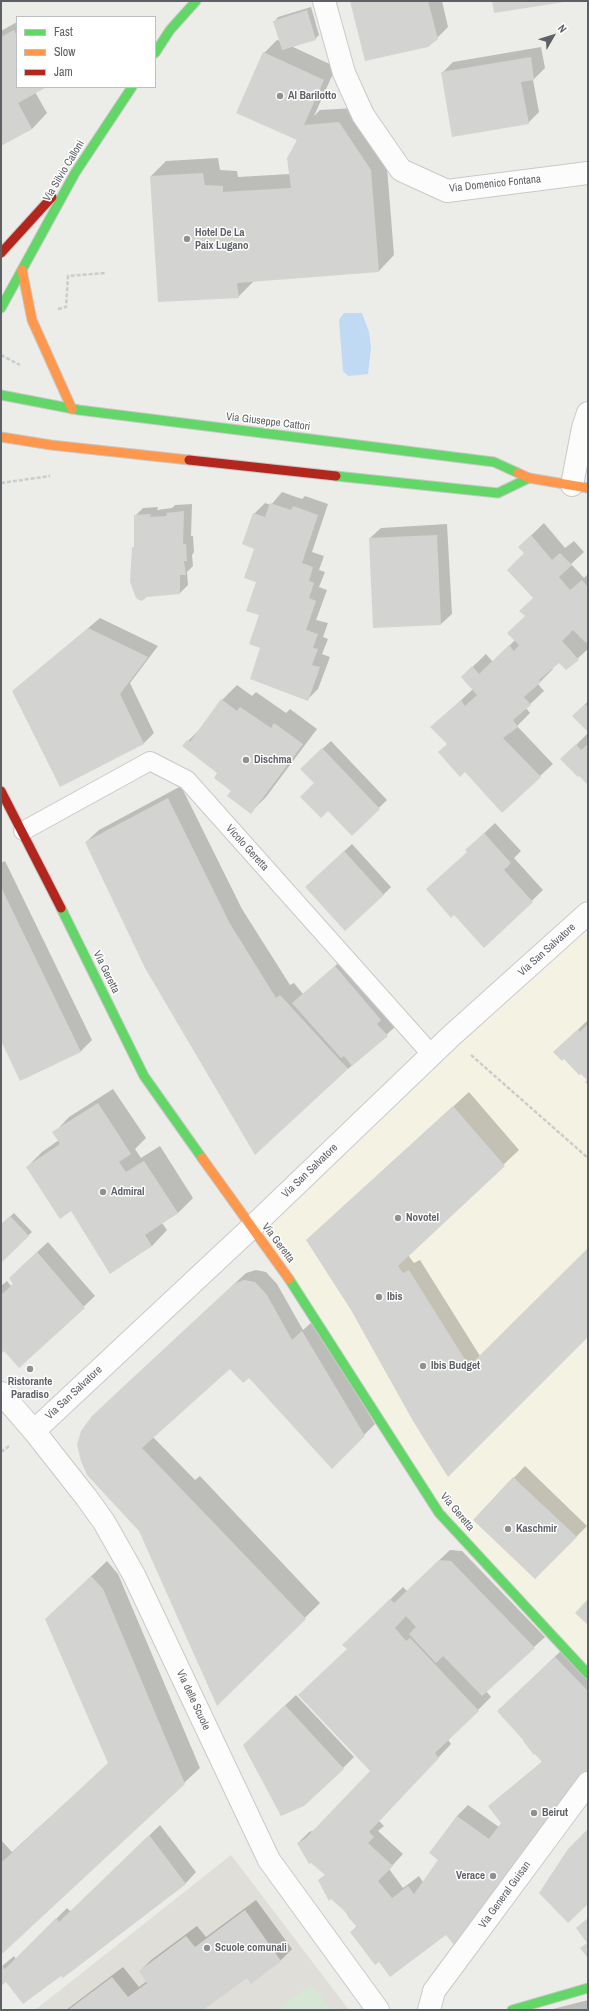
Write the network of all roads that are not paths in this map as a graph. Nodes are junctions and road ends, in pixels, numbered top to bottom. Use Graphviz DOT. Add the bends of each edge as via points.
graph roads {
  1 [pos="196,1"];
  2 [pos="324,1"];
  3 [pos="156,51"];
  4 [pos="131,88"];
  5 [pos="75,173"];
  6 [pos="588,173"];
  7 [pos="1,253"];
  8 [pos="22,270"];
  9 [pos="1,308"];
  10 [pos="1,395"];
  11 [pos="72,409"];
  12 [pos="588,413"];
  13 [pos="1,437"];
  14 [pos="529,478"];
  15 [pos="580,486"];
  16 [pos="1,791"];
  17 [pos="23,831"];
  18 [pos="588,913"];
  19 [pos="432,1055"];
  20 [pos="251,1228"];
  21 [pos="1,1393"];
  22 [pos="34,1430"];
  23 [pos="588,1674"];
  24 [pos="588,1782"];
  25 [pos="588,1988"];
  26 [pos="378,2010"];
  27 [pos="429,2010"];
  28 [pos="512,2010"];
  1 -- 3 [label="main road" via="170,30"];
  2 -- 6 [label="street, Via Domenico Fontana" via="344,73 363,115 401,170 447,190"];
  4 -- 5 [label="main road, Via Silvio Calloni"];
  5 -- 7 [label="main road"];
  5 -- 8 [label="main road, Via Silvio Calloni"];
  8 -- 9 [label="main road, Via Silvio Calloni"];
  8 -- 11 [label="main road" via="32,320"];
  10 -- 11 [label="main road, Via Giuseppe Cattori"];
  11 -- 14 [label="main road, Via Giuseppe Cattori" via="494,462"];
  12 -- 15 [label="street" via="583,428"];
  13 -- 14 [label="main road" via="52,445 498,493"];
  14 -- 15 [label="main road, Via Giuseppe Cattori"];
  16 -- 17 [label="main road, Via Geretta"];
  17 -- 19 [label="lane, Vicolo Geretta" via="150,761 187,780"];
  17 -- 20 [label="main road, Via Geretta" via="144,1076"];
  18 -- 19 [label="street, Via San Salvatore"];
  19 -- 20 [label="street, Via San Salvatore"];
  20 -- 22 [label="street, Via San Salvatore"];
  20 -- 23 [label="main road, Via Geretta" via="281,1266 439,1513"];
  21 -- 22 [label="street, Via delle Scuole"];
  22 -- 26 [label="street, Via delle Scuole" via="104,1522 134,1575 269,1860"];
  24 -- 27 [label="street, Via General Guisan" via="434,1991"];
  25 -- 28 [label="main road"];
}
